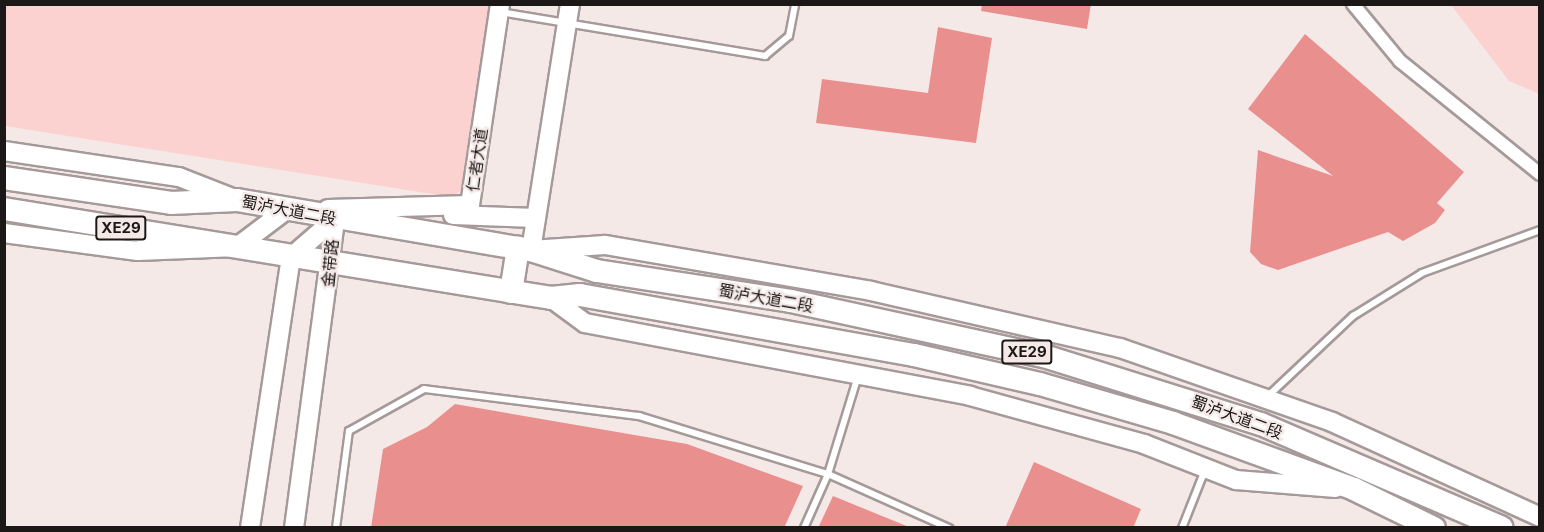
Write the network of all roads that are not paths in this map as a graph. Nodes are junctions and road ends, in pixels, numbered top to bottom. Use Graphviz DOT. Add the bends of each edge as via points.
graph roads {
  1 [pos="795,4"];
  2 [pos="1353,4"];
  3 [pos="500,8"];
  4 [pos="569,13"];
  5 [pos="4,151"];
  6 [pos="1539,174"];
  7 [pos="4,178"];
  8 [pos="237,200"];
  9 [pos="171,203"];
  10 [pos="4,209"];
  11 [pos="286,210"];
  12 [pos="536,218"];
  13 [pos="334,219"];
  14 [pos="1539,230"];
  15 [pos="4,232"];
  16 [pos="166,235"];
  17 [pos="237,247"];
  18 [pos="524,249"];
  19 [pos="291,257"];
  20 [pos="330,264"];
  21 [pos="511,292"];
  22 [pos="551,298"];
  23 [pos="859,373"];
  24 [pos="1267,398"];
  25 [pos="1206,468"];
  26 [pos="828,474"];
  27 [pos="1354,489"];
  28 [pos="1388,505"];
  29 [pos="1536,518"];
  30 [pos="250,528"];
  31 [pos="294,528"];
  32 [pos="336,528"];
  33 [pos="804,528"];
  34 [pos="949,528"];
  35 [pos="1182,528"];
  36 [pos="1412,528"];
  37 [pos="1434,528"];
  38 [pos="1502,528"];
  1 -- 4 [label="lane" via="789,36 765,56"];
  2 -- 6 [label="street" via="1400,61"];
  3 -- 4 [label="lane"];
  3 -- 11 [label="street, 仁者大道" via="470,205"];
  4 -- 12 [label="street"];
  5 -- 8 [label="street" via="179,177"];
  7 -- 9 [label="highway, 蜀泸大道二段 / XE29"];
  8 -- 9 [label="highway, 蜀泸大道二段 / XE29"];
  8 -- 11 [label="highway, 蜀泸大道二段 / XE29"];
  9 -- 16 [label="highway"];
  10 -- 16 [label="highway, 蜀泸大道二段 / XE29"];
  11 -- 12 [label="street, 仁者大道"];
  11 -- 13 [label="highway, 蜀泸大道二段 / XE29"];
  11 -- 17 [label="street"];
  12 -- 18 [label="street"];
  13 -- 18 [label="highway, 蜀泸大道二段 / XE29"];
  13 -- 19 [label="street, 金带路"];
  13 -- 20 [label="street, 金带路"];
  14 -- 24 [label="lane" via="1422,273 1353,316"];
  15 -- 17 [label="street" via="138,251"];
  16 -- 17 [label="highway, 蜀泸大道二段 / XE29"];
  17 -- 19 [label="highway, 蜀泸大道二段 / XE29"];
  18 -- 21 [label="highway"];
  18 -- 24 [label="street" via="605,245 871,291 1120,348"];
  18 -- 38 [label="highway, 蜀泸大道二段 / XE29" via="597,271 802,303 1110,373 1261,424"];
  19 -- 20 [label="highway, 蜀泸大道二段 / XE29"];
  19 -- 30 [label="street"];
  20 -- 21 [label="highway, 蜀泸大道二段 / XE29"];
  20 -- 31 [label="street, 金带路"];
  21 -- 22 [label="highway, 蜀泸大道二段 / XE29"];
  22 -- 23 [label="street" via="585,323"];
  22 -- 27 [label="highway, 蜀泸大道二段 / XE29" via="580,295 784,330 1041,384 1173,423"];
  23 -- 25 [label="street" via="1076,424"];
  23 -- 26 [label="lane"];
  24 -- 29 [label="street" via="1399,450"];
  25 -- 27 [label="street" via="1236,480"];
  25 -- 35 [label="lane"];
  26 -- 32 [label="lane" via="639,416 424,389 349,431"];
  26 -- 33 [label="lane"];
  26 -- 34 [label="lane"];
  27 -- 28 [label="highway, 蜀泸大道二段 / XE29"];
  28 -- 36 [label="street"];
  28 -- 37 [label="highway, 蜀泸大道二段 / XE29"];
}
